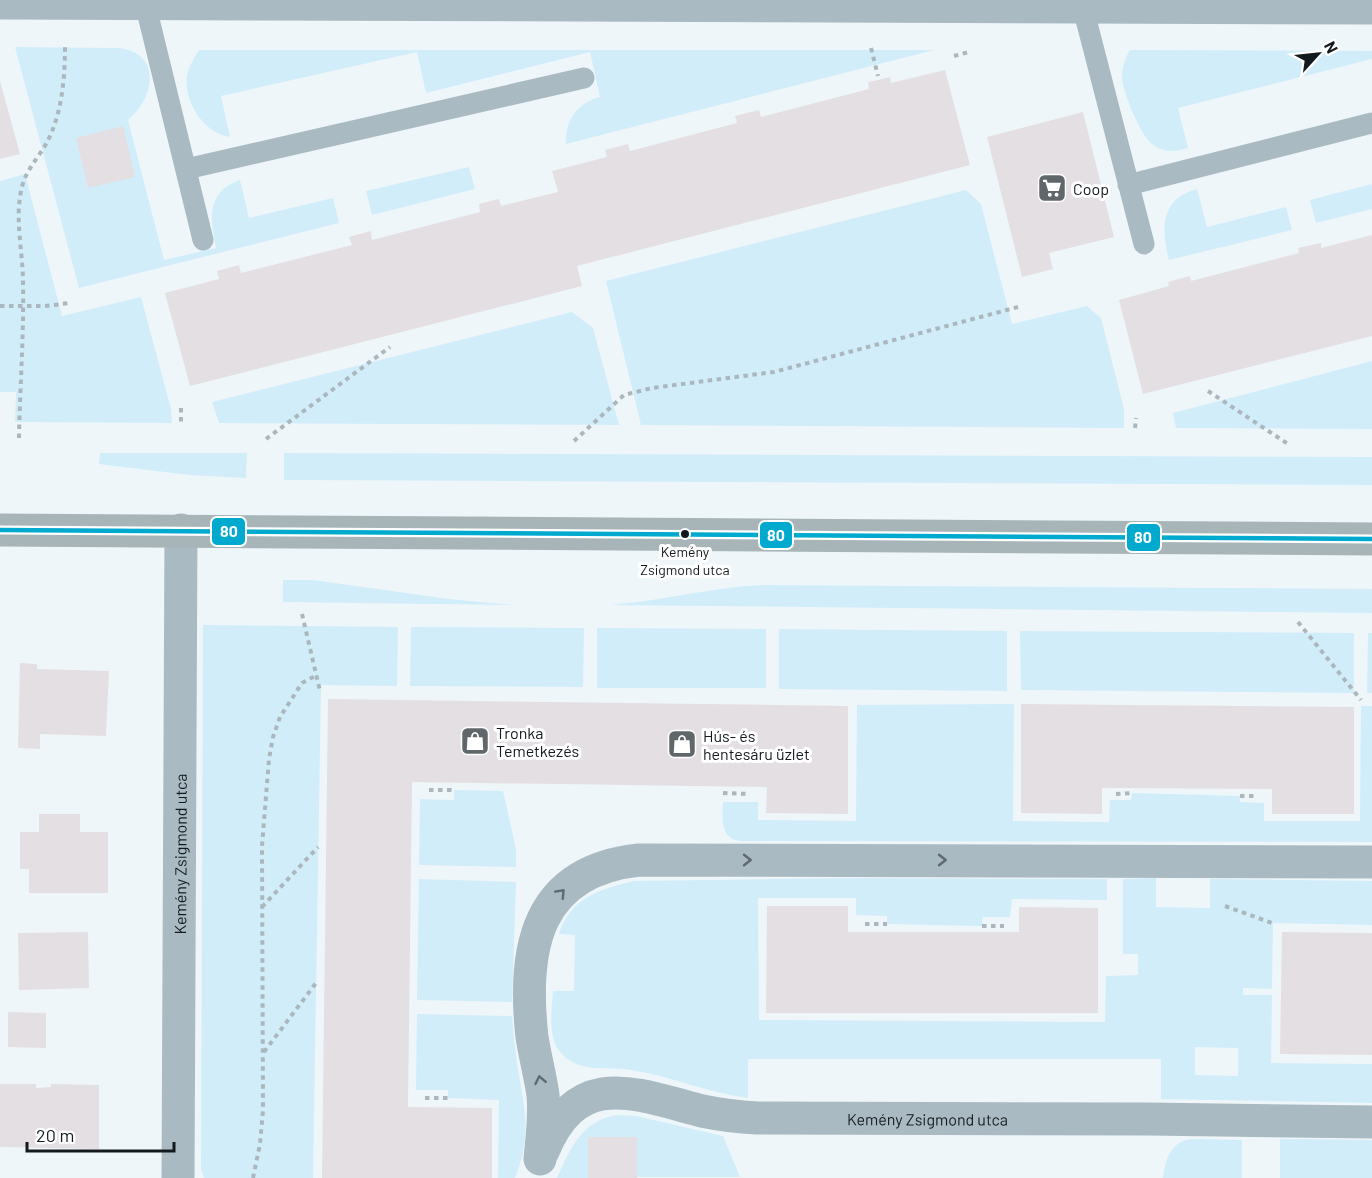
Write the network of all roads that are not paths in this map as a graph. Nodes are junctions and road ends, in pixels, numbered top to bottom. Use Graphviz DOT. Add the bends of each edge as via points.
graph roads {
  1 [pos="111,2"];
  2 [pos="0,3"];
  3 [pos="145,3"];
  4 [pos="1011,3"];
  5 [pos="1083,8"];
  6 [pos="1372,8"];
  7 [pos="584,78"];
  8 [pos="1372,123"];
  9 [pos="186,169"];
  10 [pos="1128,185"];
  11 [pos="203,240"];
  12 [pos="1144,244"];
  13 [pos="0,530"];
  14 [pos="181,530"];
  15 [pos="1372,539"];
  16 [pos="1372,862"];
  17 [pos="1372,1122"];
  18 [pos="536,1168"];
  19 [pos="178,1178"];
  1 -- 2 [label="street"];
  1 -- 3 [label="street"];
  3 -- 4 [label="street"];
  3 -- 9 [label="lane"];
  4 -- 5 [label="street"];
  5 -- 6 [label="street"];
  5 -- 10 [label="lane"];
  7 -- 9 [label="lane"];
  8 -- 10 [label="lane"];
  9 -- 11 [label="lane"];
  10 -- 12 [label="lane"];
  13 -- 14 [label="main road"];
  14 -- 15 [label="main road"];
  14 -- 19 [label="street, Kemény Zsigmond utca"];
  18 -- 16 [label="street, one-way" via="544,1115 530,1013 535,945 557,896 569,884 602,866 660,860"];
  17 -- 18 [label="street, Kemény Zsigmond utca" via="757,1118 729,1116 631,1093 608,1093 590,1097 566,1113 552,1130"];
}
